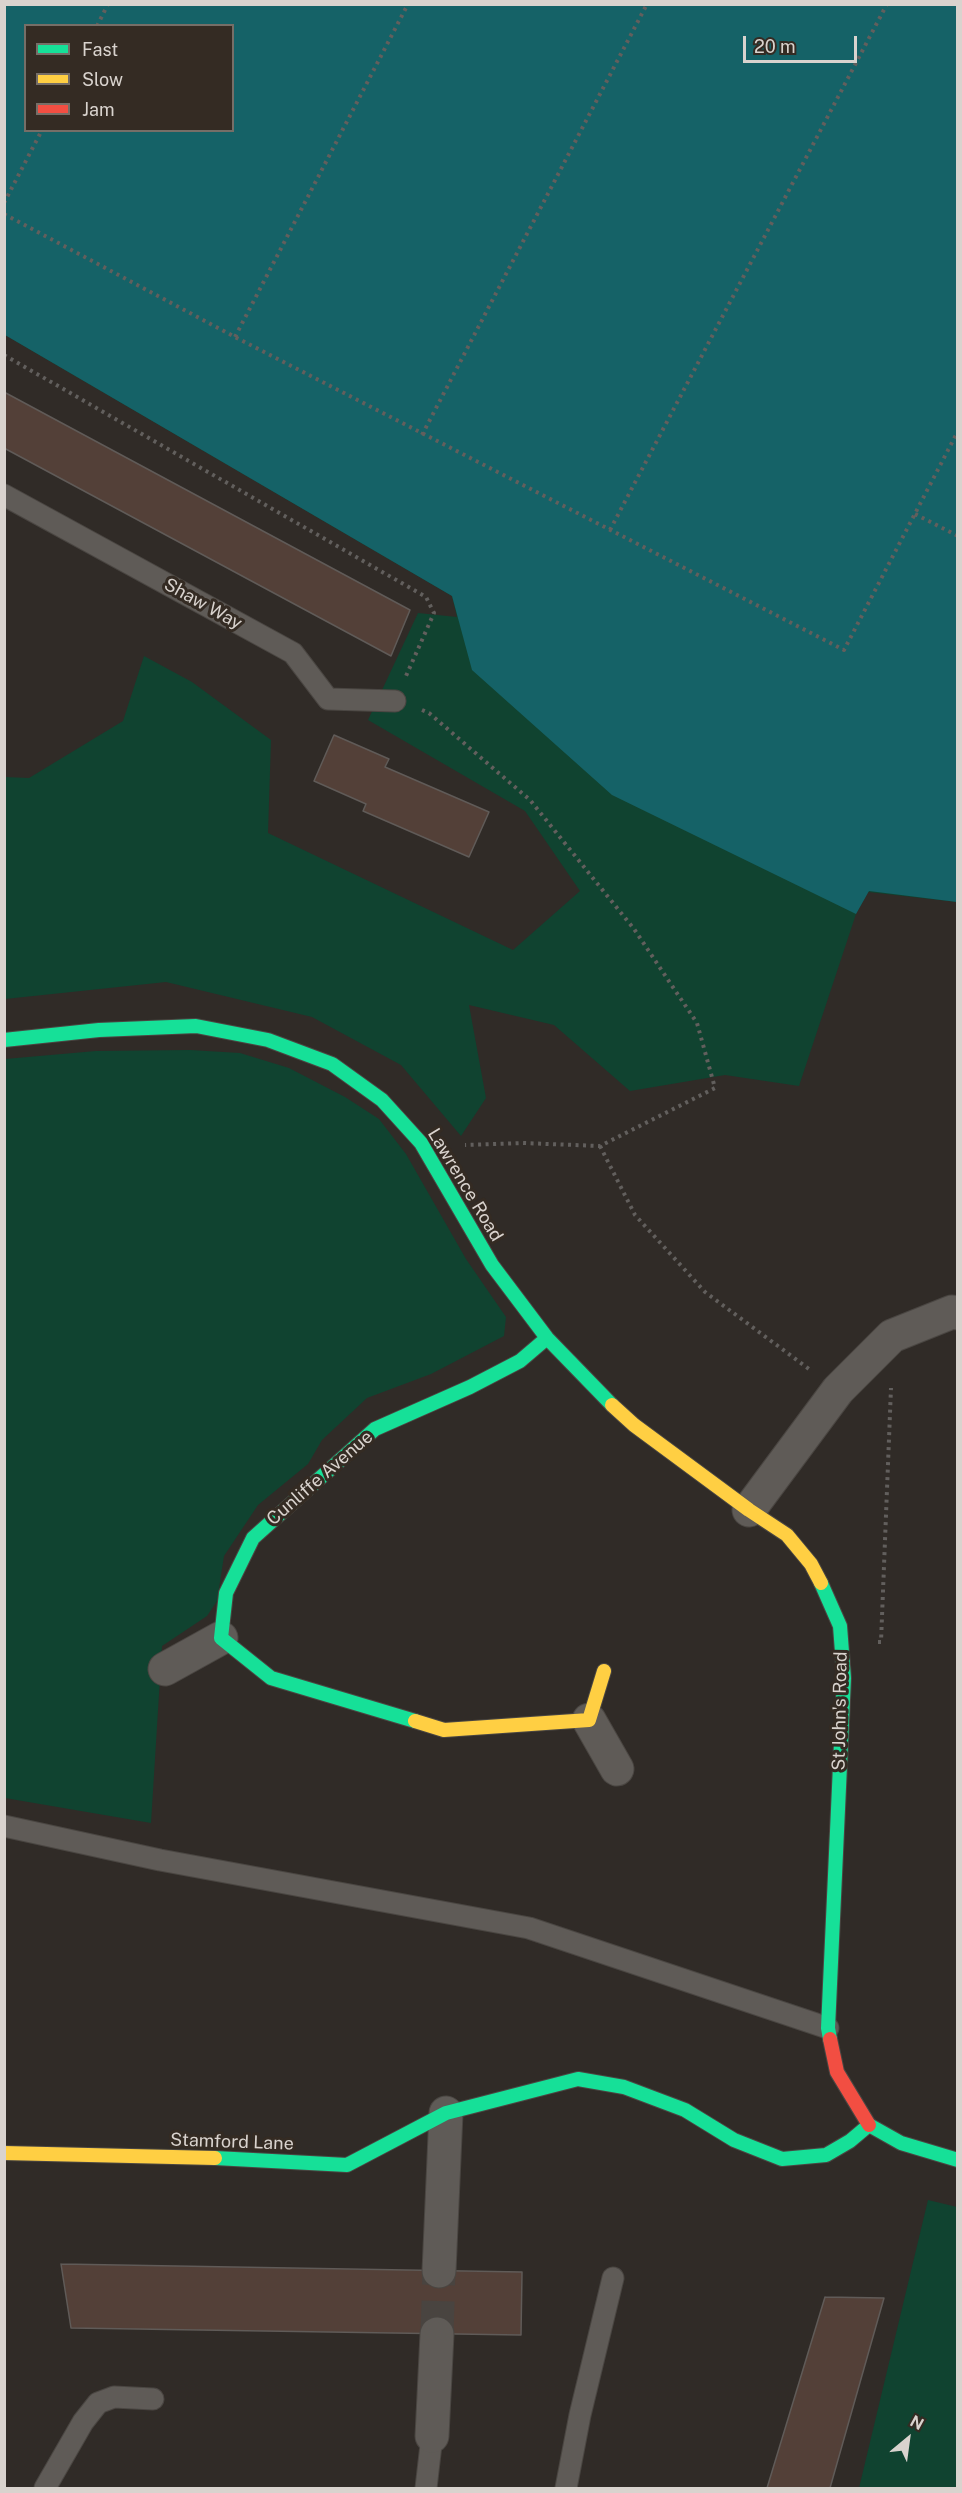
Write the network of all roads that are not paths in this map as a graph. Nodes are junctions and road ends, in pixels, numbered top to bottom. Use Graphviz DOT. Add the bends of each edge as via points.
graph roads {
  1 [pos="4,495"];
  2 [pos="395,701"];
  3 [pos="4,1040"];
  4 [pos="957,1313"];
  5 [pos="547,1338"];
  6 [pos="749,1510"];
  7 [pos="221,1638"];
  8 [pos="165,1669"];
  9 [pos="604,1671"];
  10 [pos="589,1720"];
  11 [pos="617,1769"];
  12 [pos="4,1826"];
  13 [pos="828,2028"];
  14 [pos="446,2113"];
  15 [pos="868,2125"];
  16 [pos="4,2153"];
  17 [pos="957,2160"];
  18 [pos="439,2271"];
  19 [pos="613,2278"];
  20 [pos="437,2334"];
  21 [pos="153,2399"];
  22 [pos="432,2436"];
  23 [pos="45,2488"];
  24 [pos="426,2488"];
  25 [pos="566,2488"];
  1 -- 2 [label="lane, Shaw Way" via="293,653 328,699"];
  3 -- 5 [label="street, Lawrence Road" via="99,1030 196,1026 268,1040 332,1064 382,1100 422,1146 492,1265"];
  4 -- 6 [label="street" via="892,1336 838,1390"];
  5 -- 6 [label="street, Lawrence Road" via="634,1425"];
  5 -- 7 [label="street, Cunliffe Avenue" via="520,1361 375,1429 253,1538 226,1593"];
  6 -- 13 [label="street, St John's Road" via="787,1534 811,1564 840,1626 844,1678"];
  7 -- 8 [label="street"];
  7 -- 10 [label="street" via="271,1678 444,1730"];
  9 -- 10 [label="street"];
  10 -- 11 [label="street"];
  12 -- 13 [label="lane" via="160,1860 529,1928"];
  13 -- 15 [label="street, St John's Road" via="837,2072"];
  14 -- 15 [label="street, Stamford Lane" via="578,2079 624,2087 685,2110 734,2140 782,2159 826,2156"];
  14 -- 16 [label="street, Stamford Lane" via="347,2165"];
  14 -- 18 [label="street"];
  15 -- 17 [label="street" via="901,2143"];
  19 -- 25 [label="lane"];
  20 -- 22 [label="street"];
  21 -- 23 [label="lane" via="114,2397 98,2403"];
  22 -- 24 [label="lane"];
}
